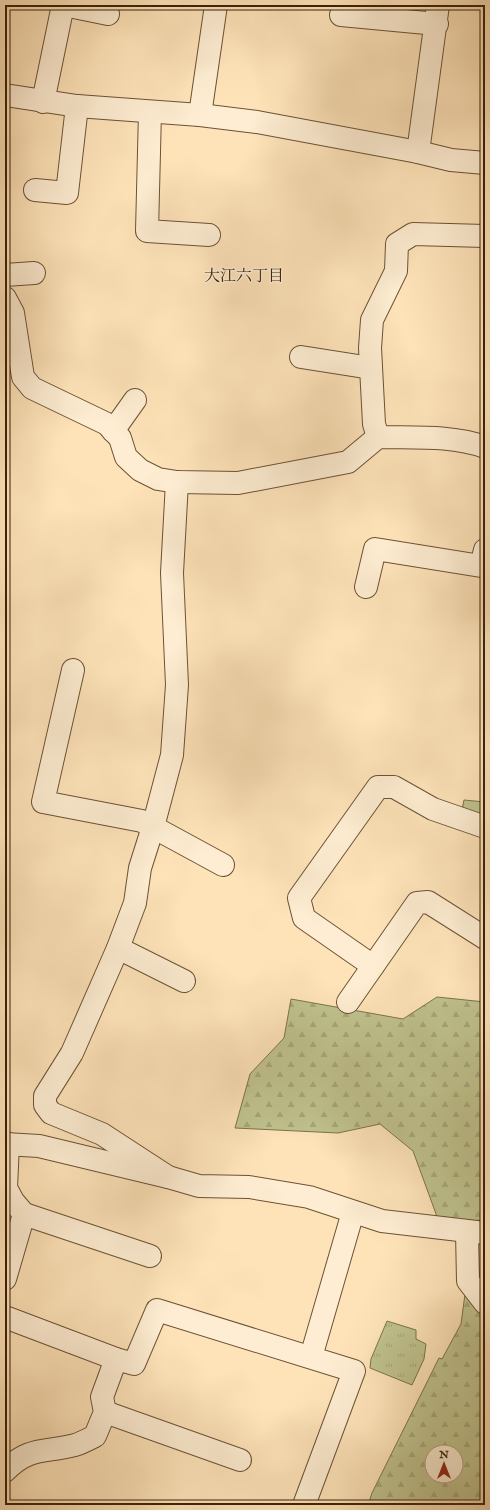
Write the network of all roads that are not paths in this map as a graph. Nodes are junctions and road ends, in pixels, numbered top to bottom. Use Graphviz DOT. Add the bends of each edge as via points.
graph roads {
  1 [pos="63,5"];
  2 [pos="216,5"];
  3 [pos="108,14"];
  4 [pos="341,15"];
  5 [pos="438,15"];
  6 [pos="5,95"];
  7 [pos="43,102"];
  8 [pos="77,106"];
  9 [pos="150,112"];
  10 [pos="200,115"];
  11 [pos="418,152"];
  12 [pos="485,163"];
  13 [pos="35,190"];
  14 [pos="209,235"];
  15 [pos="485,236"];
  16 [pos="34,273"];
  17 [pos="5,275"];
  18 [pos="5,298"];
  19 [pos="301,357"];
  20 [pos="371,368"];
  21 [pos="136,400"];
  22 [pos="113,431"];
  23 [pos="378,437"];
  24 [pos="485,447"];
  25 [pos="177,482"];
  26 [pos="485,550"];
  27 [pos="366,587"];
  28 [pos="73,670"];
  29 [pos="485,827"];
  30 [pos="153,828"];
  31 [pos="223,865"];
  32 [pos="485,938"];
  33 [pos="118,948"];
  34 [pos="373,966"];
  35 [pos="184,981"];
  36 [pos="348,1002"];
  37 [pos="7,1144"];
  38 [pos="168,1177"];
  39 [pos="353,1212"];
  40 [pos="24,1214"];
  41 [pos="476,1233"];
  42 [pos="150,1256"];
  43 [pos="5,1279"];
  44 [pos="485,1303"];
  45 [pos="5,1317"];
  46 [pos="310,1357"];
  47 [pos="116,1359"];
  48 [pos="105,1412"];
  49 [pos="240,1460"];
  50 [pos="5,1471"];
  51 [pos="304,1505"];
  1 -- 3 [label="street"];
  1 -- 7 [label="street"];
  2 -- 10 [label="street"];
  4 -- 5 [label="street"];
  5 -- 11 [label="street"];
  6 -- 7 [label="street"];
  7 -- 8 [label="street"];
  8 -- 9 [label="street"];
  8 -- 13 [label="street" via="67,193"];
  9 -- 10 [label="street"];
  9 -- 14 [label="street" via="147,231"];
  10 -- 11 [label="street" via="256,122"];
  11 -- 12 [label="street" via="451,160"];
  15 -- 20 [label="street" via="413,234 397,244 396,271 372,320"];
  16 -- 17 [label="street"];
  18 -- 22 [label="street" via="13,314 23,377 32,388 107,424"];
  19 -- 20 [label="street"];
  20 -- 23 [label="street" via="374,424"];
  21 -- 22 [label="street"];
  22 -- 25 [label="street" via="120,438 126,457 140,470 158,479"];
  23 -- 24 [label="street" via="428,438 469,442"];
  23 -- 25 [label="street" via="348,462 238,483"];
  25 -- 30 [label="street" via="172,573 177,685 172,754"];
  26 -- 27 [label="street" via="481,566 375,549"];
  28 -- 30 [label="street" via="43,802 142,821"];
  29 -- 34 [label="street" via="433,809 394,787 378,787 299,898 304,918"];
  30 -- 31 [label="street"];
  30 -- 33 [label="street" via="140,868 135,903"];
  32 -- 34 [label="street" via="428,902 416,903"];
  33 -- 35 [label="street"];
  33 -- 38 [label="street" via="72,1053 45,1096 44,1105 50,1114 102,1134"];
  34 -- 36 [label="street"];
  37 -- 38 [label="street" via="39,1146"];
  37 -- 40 [label="street" via="6,1188"];
  38 -- 39 [label="street" via="199,1186 249,1187 309,1197"];
  39 -- 41 [label="street" via="382,1222"];
  39 -- 46 [label="street"];
  40 -- 42 [label="street"];
  40 -- 43 [label="street"];
  41 -- 44 [label="street" via="468,1281"];
  45 -- 47 [label="street"];
  46 -- 47 [label="street" via="156,1310 134,1364"];
  46 -- 51 [label="street" via="354,1371"];
  47 -- 48 [label="street" via="102,1397"];
  48 -- 49 [label="street"];
  48 -- 50 [label="street" via="95,1436 76,1445 32,1452 14,1461"];
}
